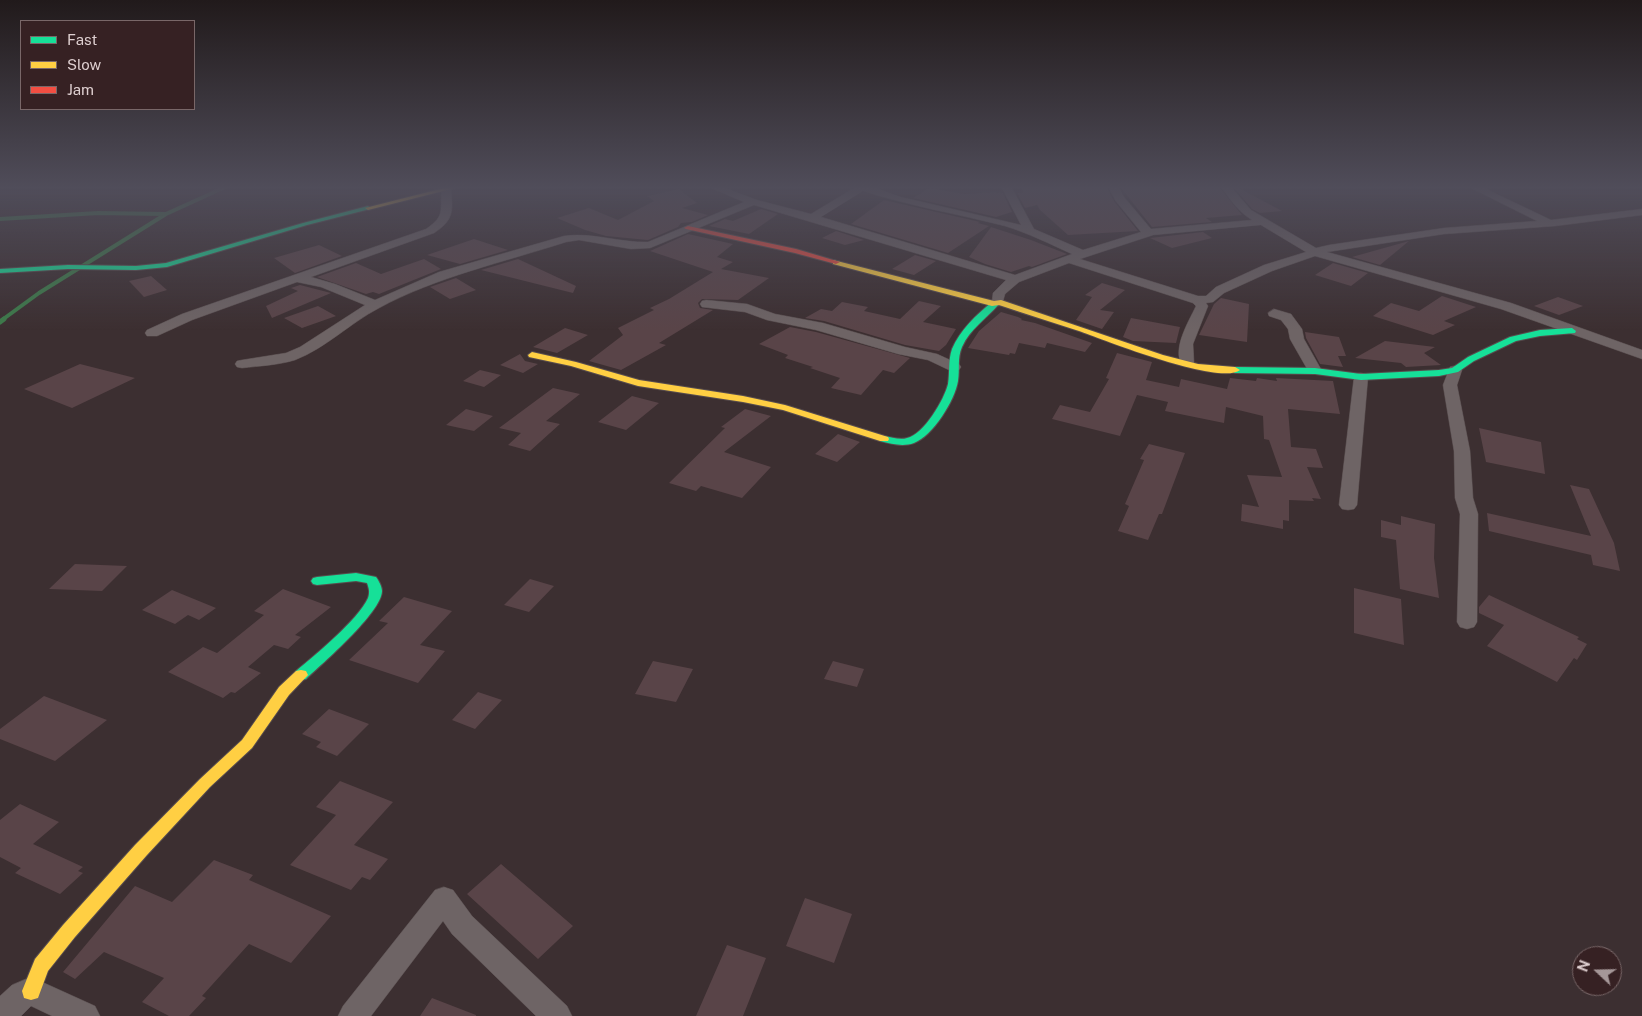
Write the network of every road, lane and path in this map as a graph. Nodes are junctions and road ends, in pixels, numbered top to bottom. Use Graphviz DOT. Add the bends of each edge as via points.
graph roads {
  1 [pos="267,235"];
  2 [pos="418,235"];
  3 [pos="671,235"];
  4 [pos="721,235"];
  5 [pos="870,235"];
  6 [pos="1040,235"];
  7 [pos="1140,235"];
  8 [pos="1285,235"];
  9 [pos="1414,235"];
  10 [pos="1316,253"];
  11 [pos="1082,254"];
  12 [pos="1069,259"];
  13 [pos="0,270"];
  14 [pos="297,279"];
  15 [pos="1014,279"];
  16 [pos="1198,300"];
  17 [pos="997,303"];
  18 [pos="706,304"];
  19 [pos="374,305"];
  20 [pos="1274,314"];
  21 [pos="1572,331"];
  22 [pos="152,333"];
  23 [pos="1641,353"];
  24 [pos="532,355"];
  25 [pos="1187,363"];
  26 [pos="242,364"];
  27 [pos="954,367"];
  28 [pos="1455,370"];
  29 [pos="1315,371"];
  30 [pos="1361,377"];
  31 [pos="1348,505"];
  32 [pos="318,581"];
  33 [pos="1467,622"];
  34 [pos="30,991"];
  35 [pos="0,1016"];
  36 [pos="85,1016"];
  37 [pos="353,1016"];
  38 [pos="557,1016"];
  1 -- 13 [label="street" via="167,265"];
  2 -- 14 [label="street"];
  3 -- 19 [label="street" via="650,245 631,246 580,237 564,239 443,275"];
  4 -- 17 [label="street"];
  5 -- 15 [label="street"];
  6 -- 11 [label="street"];
  7 -- 11 [label="street"];
  8 -- 10 [label="street"];
  9 -- 10 [label="street" via="1329,248"];
  10 -- 16 [label="street" via="1268,268 1220,290 1209,299"];
  10 -- 21 [label="street" via="1483,299"];
  11 -- 12 [label="street"];
  12 -- 15 [label="street"];
  12 -- 16 [label="street"];
  14 -- 19 [label="street" via="317,280"];
  14 -- 22 [label="street"];
  15 -- 17 [label="street" via="999,293"];
  16 -- 25 [label="street" via="1202,306 1186,344"];
  17 -- 25 [label="street" via="1128,348"];
  17 -- 27 [label="street" via="983,313 964,336 955,354"];
  18 -- 27 [label="street" via="746,308 818,326 932,357"];
  19 -- 26 [label="street" via="290,357"];
  20 -- 29 [label="street" via="1286,318 1295,329"];
  21 -- 23 [label="street"];
  21 -- 28 [label="street" via="1513,339"];
  24 -- 27 [label="street" via="637,382 754,399 896,442 912,440 924,432 953,386"];
  25 -- 29 [label="street" via="1218,370"];
  28 -- 30 [label="street"];
  28 -- 33 [label="street" via="1450,384 1462,451 1464,498 1469,514"];
  29 -- 30 [label="street"];
  30 -- 31 [label="street"];
  32 -- 34 [label="street" via="356,577 372,580 376,592 372,604 343,636 284,691 247,744 205,783 69,931 41,965"];
  34 -- 35 [label="street"];
  34 -- 36 [label="street"];
  37 -- 38 [label="street" via="444,898 462,925"];
}
